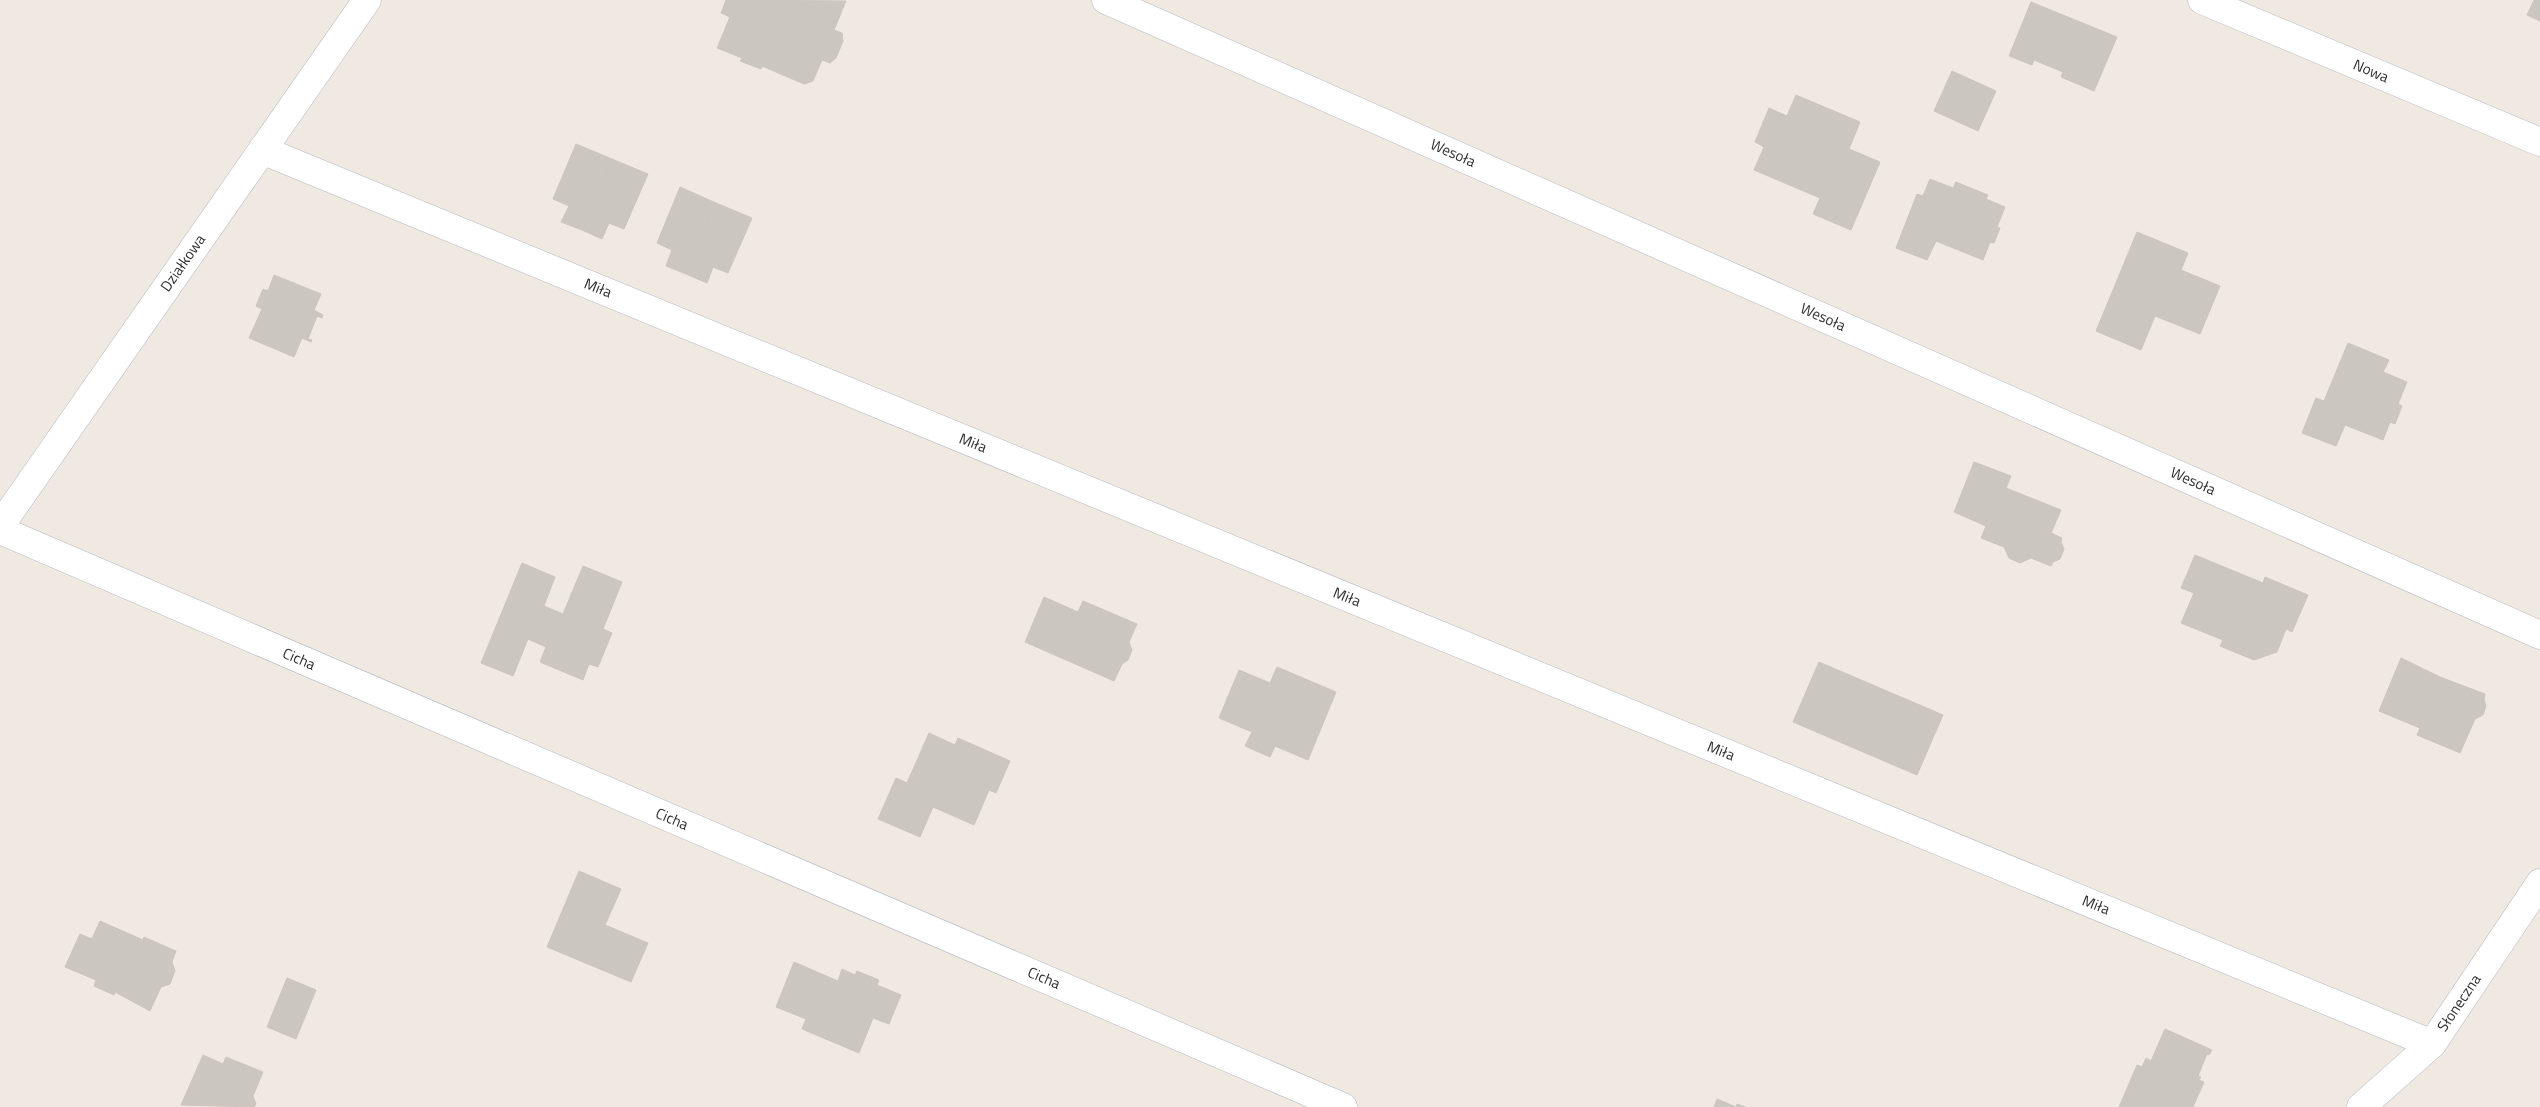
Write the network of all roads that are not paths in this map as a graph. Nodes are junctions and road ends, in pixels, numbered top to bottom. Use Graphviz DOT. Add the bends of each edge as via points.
graph roads {
  1 [pos="366,0"];
  2 [pos="1106,0"];
  3 [pos="2202,0"];
  4 [pos="2540,142"];
  5 [pos="262,150"];
  6 [pos="0,526"];
  7 [pos="0,530"];
  8 [pos="2540,635"];
  9 [pos="2540,883"];
  10 [pos="2432,1044"];
  11 [pos="1343,1107"];
  12 [pos="2361,1107"];
  1 -- 5 [label="street, Działkowa"];
  2 -- 8 [label="street, Wesoła"];
  3 -- 4 [label="street, Nowa"];
  5 -- 6 [label="street, Działkowa"];
  5 -- 10 [label="street, Miła"];
  7 -- 11 [label="street, Cicha"];
  9 -- 10 [label="street, Słoneczna"];
  10 -- 12 [label="street, Słoneczna"];
}
